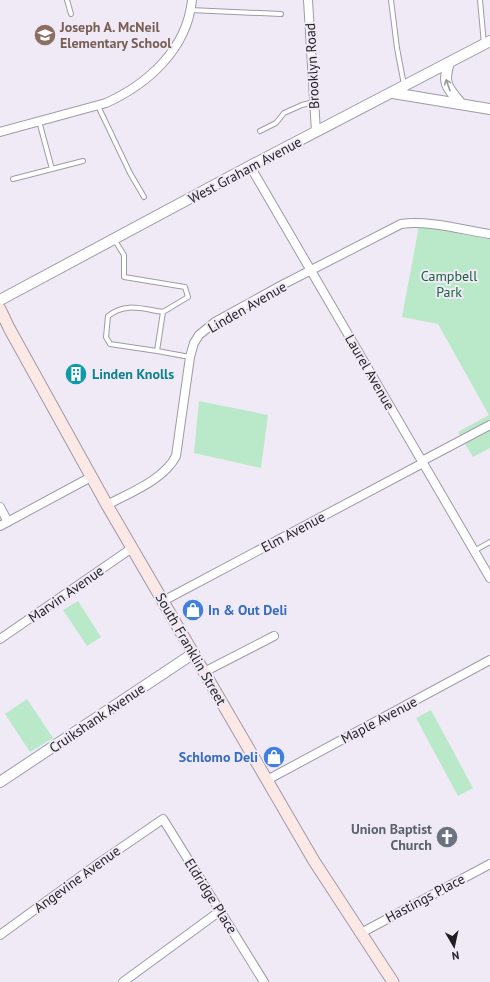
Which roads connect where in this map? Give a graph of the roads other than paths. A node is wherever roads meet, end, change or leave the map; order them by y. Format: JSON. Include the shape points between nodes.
{"nodes":[{"id":1,"x":67,"y":0,"type":"edge"},
{"id":2,"x":192,"y":0,"type":"edge"},
{"id":3,"x":308,"y":0,"type":"edge"},
{"id":4,"x":391,"y":0,"type":"edge"},
{"id":5,"x":480,"y":0,"type":"edge"},
{"id":6,"x":190,"y":10,"type":"junction"},
{"id":7,"x":71,"y":14,"type":"dead end"},
{"id":8,"x":281,"y":14,"type":"dead end"},
{"id":9,"x":487,"y":43,"type":"edge"},
{"id":10,"x":449,"y":63,"type":"junction"},
{"id":11,"x":405,"y":86,"type":"junction"},
{"id":12,"x":393,"y":92,"type":"junction"},
{"id":13,"x":314,"y":102,"type":"junction"},
{"id":14,"x":462,"y":104,"type":"junction"},
{"id":15,"x":98,"y":105,"type":"junction"},
{"id":16,"x":490,"y":109,"type":"edge"},
{"id":17,"x":39,"y":121,"type":"junction"},
{"id":18,"x":260,"y":131,"type":"dead end"},
{"id":19,"x":0,"y":132,"type":"edge"},
{"id":20,"x":316,"y":132,"type":"junction"},
{"id":21,"x":84,"y":161,"type":"dead end"},
{"id":22,"x":250,"y":166,"type":"junction"},
{"id":23,"x":52,"y":169,"type":"junction"},
{"id":24,"x":13,"y":179,"type":"dead end"},
{"id":25,"x":144,"y":197,"type":"dead end"},
{"id":26,"x":490,"y":234,"type":"edge"},
{"id":27,"x":114,"y":239,"type":"junction"},
{"id":28,"x":311,"y":271,"type":"junction"},
{"id":29,"x":0,"y":300,"type":"edge"},
{"id":30,"x":0,"y":309,"type":"edge"},
{"id":31,"x":163,"y":312,"type":"junction"},
{"id":32,"x":157,"y":351,"type":"junction"},
{"id":33,"x":190,"y":357,"type":"junction"},
{"id":34,"x":490,"y":425,"type":"edge"},
{"id":35,"x":422,"y":462,"type":"junction"},
{"id":36,"x":91,"y":477,"type":"junction"},
{"id":37,"x":107,"y":505,"type":"junction"},
{"id":38,"x":0,"y":507,"type":"edge"},
{"id":39,"x":8,"y":522,"type":"junction"},
{"id":40,"x":0,"y":526,"type":"edge"},
{"id":41,"x":490,"y":542,"type":"edge"},
{"id":42,"x":132,"y":548,"type":"junction"},
{"id":43,"x":474,"y":551,"type":"junction"},
{"id":44,"x":490,"y":578,"type":"edge"},
{"id":45,"x":163,"y":601,"type":"junction"},
{"id":46,"x":274,"y":636,"type":"dead end"},
{"id":47,"x":0,"y":639,"type":"edge"},
{"id":48,"x":194,"y":654,"type":"junction"},
{"id":49,"x":490,"y":660,"type":"edge"},
{"id":50,"x":204,"y":672,"type":"junction"},
{"id":51,"x":267,"y":780,"type":"junction"},
{"id":52,"x":0,"y":782,"type":"edge"},
{"id":53,"x":155,"y":824,"type":"joint"},
{"id":54,"x":490,"y":864,"type":"edge"},
{"id":55,"x":220,"y":911,"type":"junction"},
{"id":56,"x":361,"y":933,"type":"junction"},
{"id":57,"x":0,"y":935,"type":"edge"},
{"id":58,"x":123,"y":982,"type":"edge"},
{"id":59,"x":264,"y":982,"type":"edge"},
{"id":60,"x":393,"y":982,"type":"edge"}],
"edges":[{"from":1,"to":7,"type":"lane"},
{"from":2,"to":6,"type":"street"},
{"from":3,"to":13,"type":"street","name":"Brooklyn Road"},
{"from":4,"to":11,"type":"lane"},
{"from":5,"to":9,"type":"lane"},
{"from":6,"to":8,"type":"lane"},
{"from":6,"to":15,"type":"street","via":[[181,36],[161,66],[137,87]]},
{"from":9,"to":10,"type":"street","name":"West Graham Avenue"},
{"from":10,"to":11,"type":"street","name":"West Graham Avenue"},
{"from":14,"to":10,"type":"street","one_way":true,"via":[[450,90],[447,82]]},
{"from":11,"to":12,"type":"street","name":"West Graham Avenue"},
{"from":12,"to":14,"type":"street"},
{"from":12,"to":20,"type":"street","name":"West Graham Avenue"},
{"from":13,"to":18,"type":"lane","via":[[284,113],[276,123]]},
{"from":13,"to":20,"type":"street","name":"Brooklyn Road"},
{"from":14,"to":16,"type":"street"},
{"from":15,"to":17,"type":"street"},
{"from":15,"to":25,"type":"lane"},
{"from":17,"to":19,"type":"street"},
{"from":17,"to":23,"type":"lane"},
{"from":20,"to":22,"type":"street","name":"West Graham Avenue"},
{"from":21,"to":23,"type":"lane"},
{"from":22,"to":27,"type":"street","name":"West Graham Avenue"},
{"from":22,"to":28,"type":"street","name":"Laurel Avenue"},
{"from":23,"to":24,"type":"lane"},
{"from":26,"to":28,"type":"street","name":"Linden Avenue","via":[[411,223],[401,224]]},
{"from":27,"to":29,"type":"street","name":"West Graham Avenue"},
{"from":27,"to":31,"type":"lane","via":[[124,255],[124,277],[185,287],[188,297]]},
{"from":28,"to":33,"type":"street","name":"Linden Avenue","via":[[215,322],[199,335]]},
{"from":28,"to":35,"type":"street","name":"Laurel Avenue"},
{"from":30,"to":36,"type":"main road","name":"South Franklin Street","via":[[8,328]]},
{"from":31,"to":32,"type":"lane"},
{"from":31,"to":32,"type":"lane","via":[[127,306],[108,316],[106,336],[110,344]]},
{"from":32,"to":33,"type":"lane"},
{"from":33,"to":37,"type":"street","name":"Linden Avenue","via":[[174,462],[153,480]]},
{"from":34,"to":35,"type":"street","name":"Elm Avenue"},
{"from":35,"to":43,"type":"street","name":"Laurel Avenue"},
{"from":35,"to":45,"type":"street","name":"Elm Avenue"},
{"from":36,"to":37,"type":"main road","name":"South Franklin Street"},
{"from":36,"to":39,"type":"street"},
{"from":37,"to":42,"type":"main road","name":"South Franklin Street"},
{"from":38,"to":39,"type":"street"},
{"from":39,"to":40,"type":"street"},
{"from":41,"to":43,"type":"lane"},
{"from":42,"to":45,"type":"main road","name":"South Franklin Street"},
{"from":42,"to":47,"type":"street","name":"Marvin Avenue"},
{"from":43,"to":44,"type":"street","name":"Laurel Avenue"},
{"from":45,"to":48,"type":"main road","name":"South Franklin Street"},
{"from":46,"to":50,"type":"street"},
{"from":48,"to":50,"type":"main road","name":"South Franklin Street"},
{"from":48,"to":52,"type":"street","name":"Cruikshank Avenue"},
{"from":49,"to":51,"type":"street","name":"Maple Avenue"},
{"from":50,"to":51,"type":"main road","name":"South Franklin Street"},
{"from":51,"to":56,"type":"main road","name":"South Franklin Street","via":[[314,861]]},
{"from":53,"to":55,"type":"street","name":"Eldridge Place","via":[[163,819]]},
{"from":53,"to":57,"type":"street","name":"Angevine Avenue"},
{"from":54,"to":56,"type":"street","name":"Hastings Place"},
{"from":55,"to":58,"type":"street"},
{"from":55,"to":59,"type":"street","name":"Eldridge Place"},
{"from":56,"to":60,"type":"main road","name":"South Franklin Street"}]}
